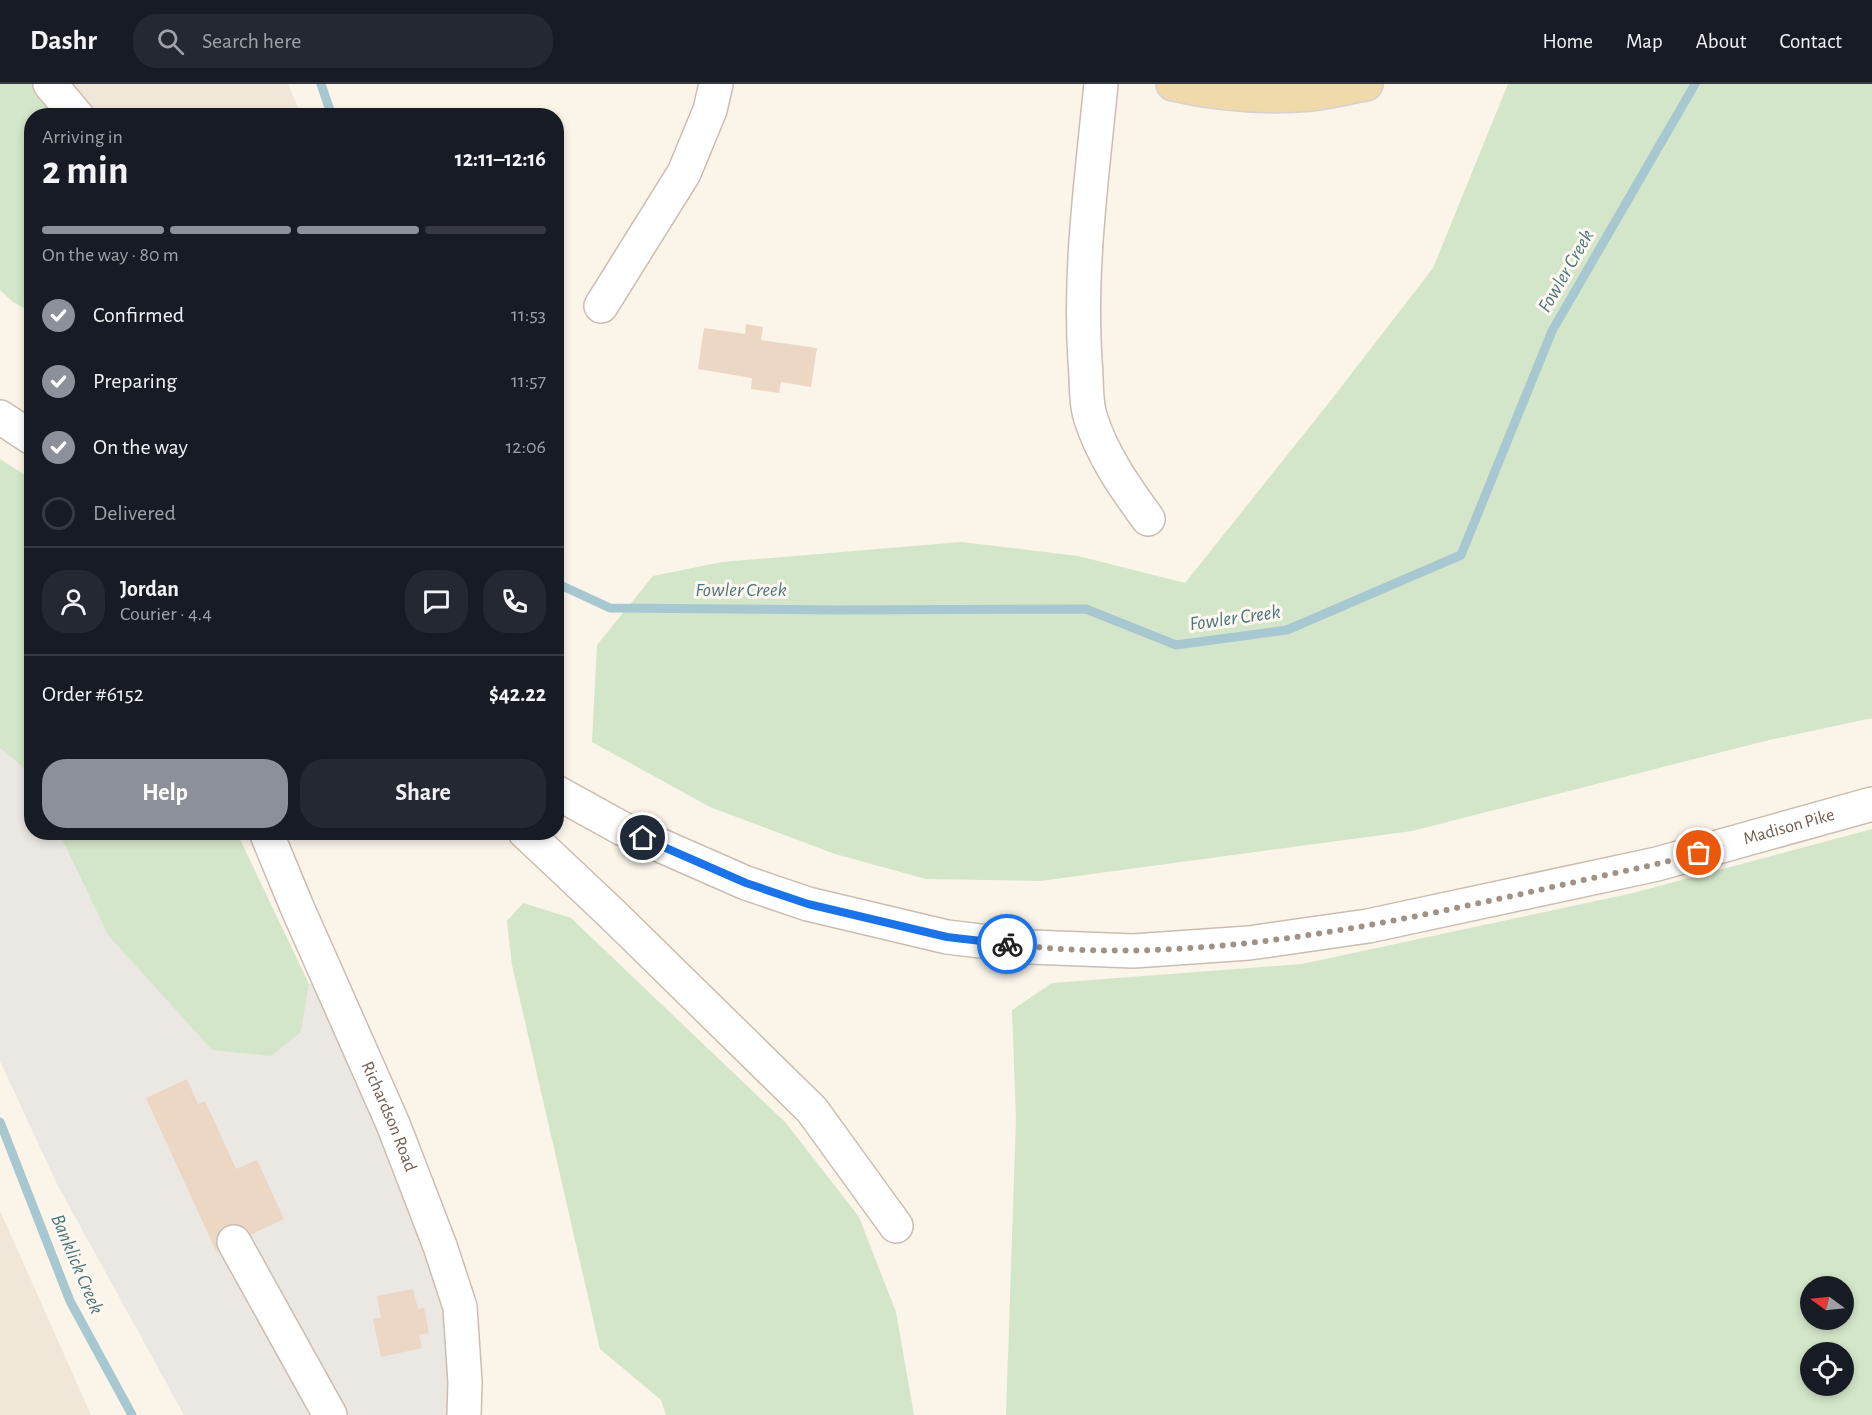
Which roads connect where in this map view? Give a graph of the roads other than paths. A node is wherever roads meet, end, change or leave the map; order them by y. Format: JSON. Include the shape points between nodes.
{"nodes":[{"id":1,"x":50,"y":84,"type":"edge"},
{"id":2,"x":716,"y":84,"type":"edge"},
{"id":3,"x":1101,"y":84,"type":"edge"},
{"id":4,"x":1173,"y":84,"type":"edge"},
{"id":5,"x":1366,"y":84,"type":"edge"},
{"id":6,"x":70,"y":108,"type":"edge"},
{"id":7,"x":601,"y":306,"type":"dead end"},
{"id":8,"x":0,"y":417,"type":"edge"},
{"id":9,"x":24,"y":433,"type":"edge"},
{"id":10,"x":1148,"y":519,"type":"dead end"},
{"id":11,"x":564,"y":796,"type":"edge"},
{"id":12,"x":1872,"y":804,"type":"edge"},
{"id":13,"x":269,"y":840,"type":"edge"},
{"id":14,"x":534,"y":840,"type":"edge"},
{"id":15,"x":896,"y":1226,"type":"dead end"},
{"id":16,"x":234,"y":1242,"type":"dead end"},
{"id":17,"x":330,"y":1415,"type":"edge"},
{"id":18,"x":464,"y":1415,"type":"edge"}],
"edges":[{"from":1,"to":6,"type":"street"},
{"from":2,"to":7,"type":"street","via":[[710,110],[684,173]]},
{"from":3,"to":10,"type":"street","via":[[1084,262],[1089,413],[1106,455]]},
{"from":4,"to":5,"type":"main road","via":[[1256,95],[1311,94]]},
{"from":8,"to":9,"type":"street"},
{"from":11,"to":12,"type":"street","name":"Madison Pike","via":[[622,829],[746,883],[808,904],[947,937],[1031,947],[1133,951],[1249,944],[1368,926],[1657,864]]},
{"from":13,"to":18,"type":"street","name":"Richardson Road","via":[[393,1124],[440,1246],[460,1307]]},
{"from":14,"to":15,"type":"street","via":[[812,1110]]},
{"from":16,"to":17,"type":"street"}]}
